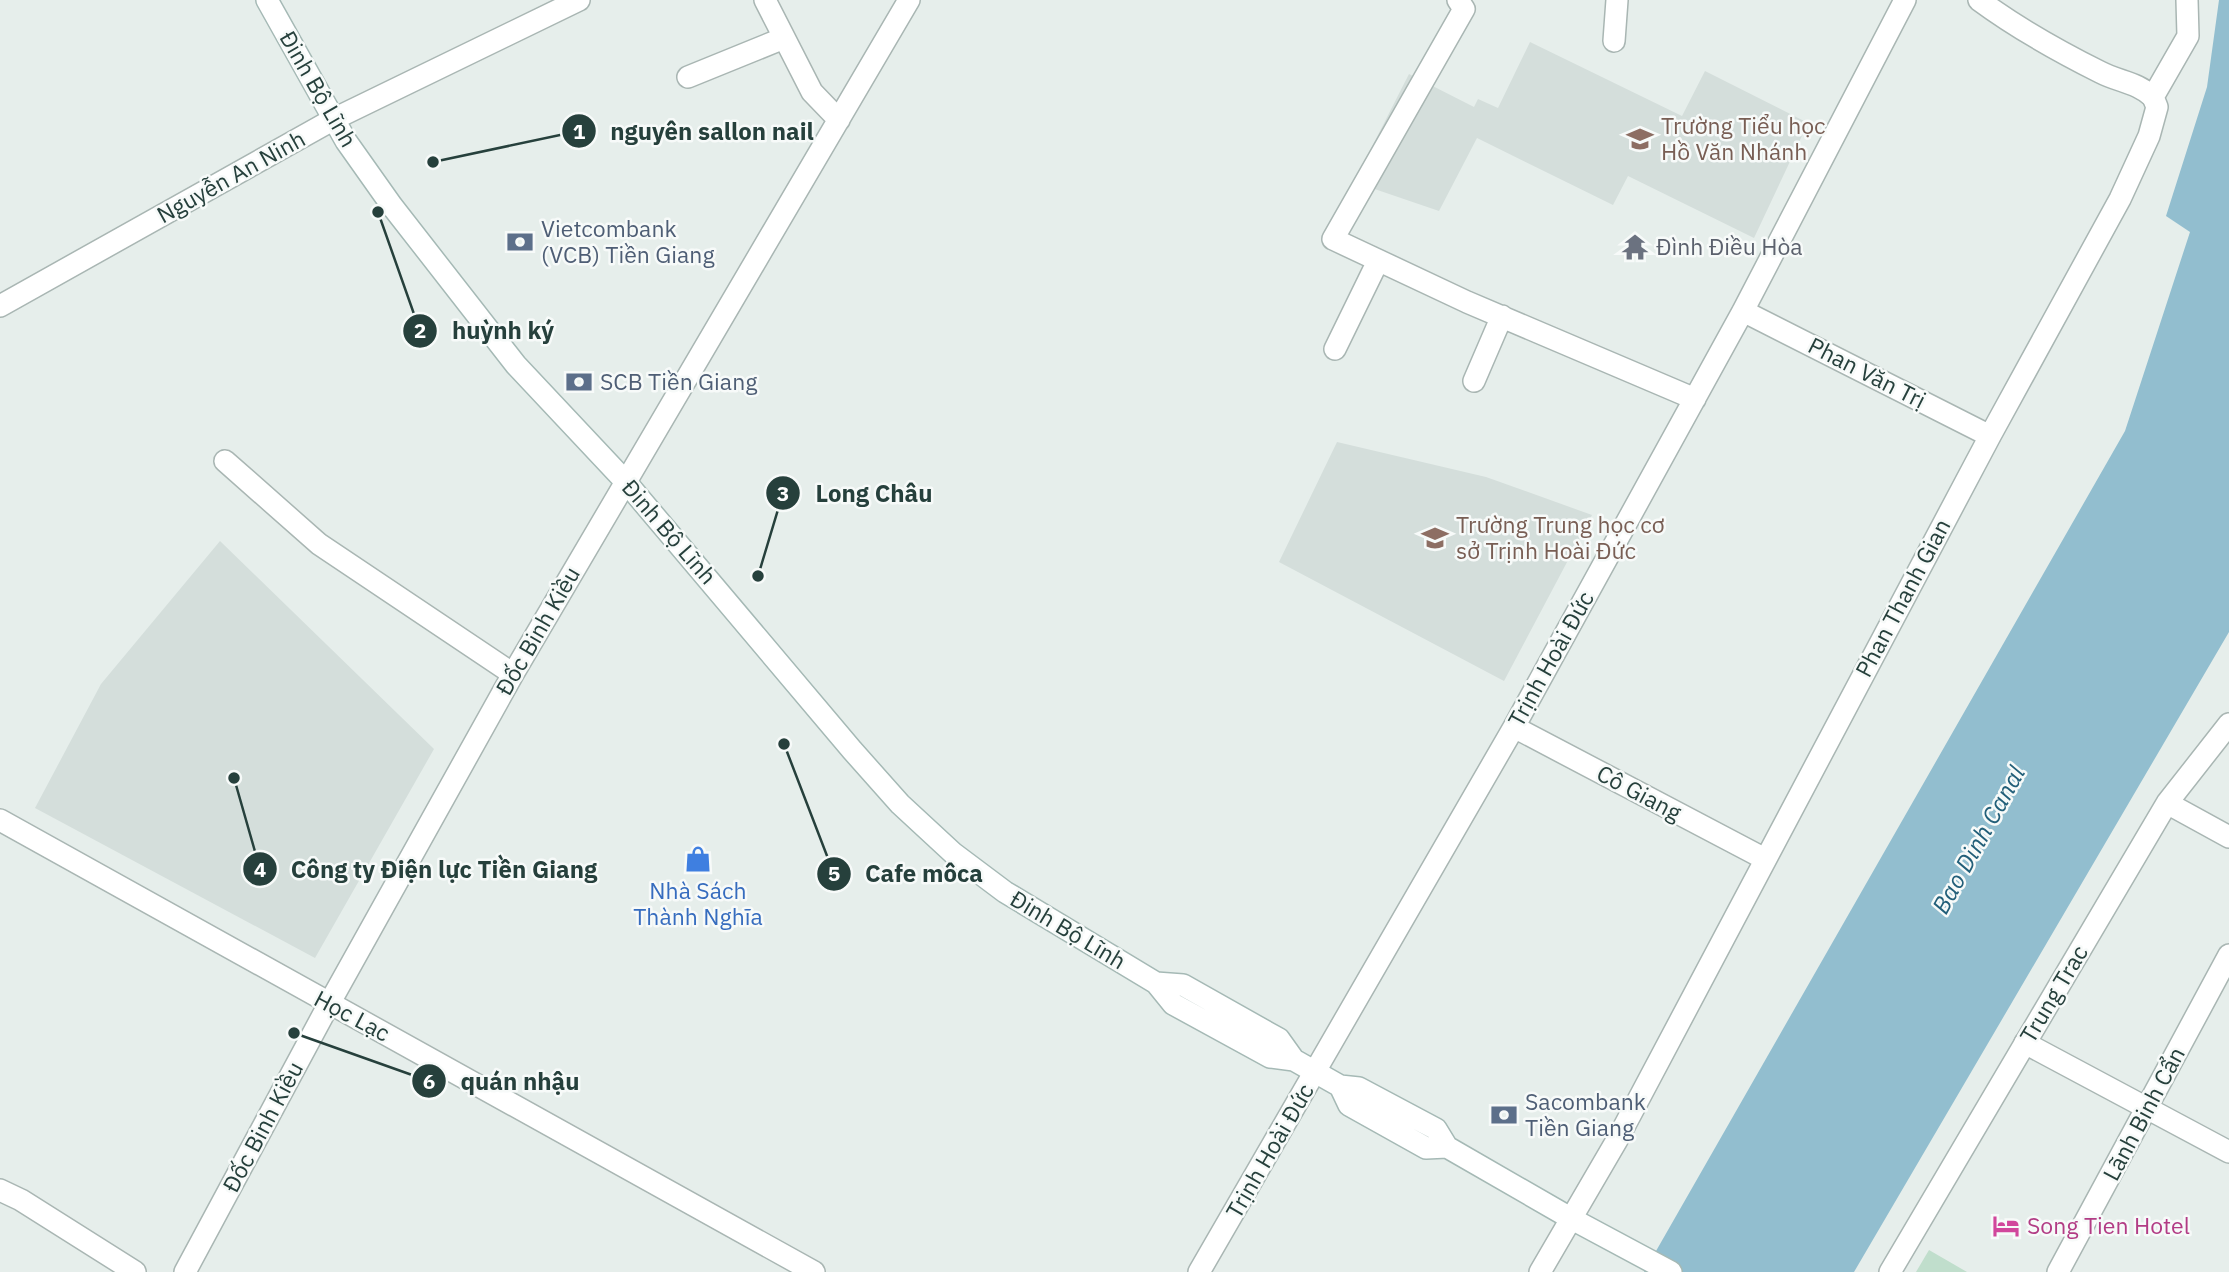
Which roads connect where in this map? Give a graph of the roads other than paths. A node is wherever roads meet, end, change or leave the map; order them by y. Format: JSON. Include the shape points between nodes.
{"nodes":[{"id":1,"x":267,"y":0,"type":"edge"},
{"id":2,"x":579,"y":0,"type":"edge"},
{"id":3,"x":765,"y":0,"type":"edge"},
{"id":4,"x":909,"y":0,"type":"edge"},
{"id":5,"x":1458,"y":0,"type":"edge"},
{"id":6,"x":1617,"y":0,"type":"edge"},
{"id":7,"x":1905,"y":0,"type":"edge"},
{"id":8,"x":1979,"y":0,"type":"edge"},
{"id":9,"x":2186,"y":0,"type":"edge"},
{"id":10,"x":784,"y":38,"type":"junction"},
{"id":11,"x":1614,"y":41,"type":"dead end"},
{"id":12,"x":688,"y":77,"type":"dead end"},
{"id":13,"x":2153,"y":97,"type":"junction"},
{"id":14,"x":334,"y":119,"type":"junction"},
{"id":15,"x":839,"y":120,"type":"junction"},
{"id":16,"x":1378,"y":261,"type":"junction"},
{"id":17,"x":0,"y":306,"type":"edge"},
{"id":18,"x":1743,"y":311,"type":"junction"},
{"id":19,"x":1502,"y":316,"type":"junction"},
{"id":20,"x":1335,"y":349,"type":"dead end"},
{"id":21,"x":1474,"y":381,"type":"dead end"},
{"id":22,"x":1695,"y":399,"type":"junction"},
{"id":23,"x":1990,"y":436,"type":"junction"},
{"id":24,"x":225,"y":461,"type":"dead end"},
{"id":25,"x":625,"y":481,"type":"junction"},
{"id":26,"x":513,"y":674,"type":"junction"},
{"id":27,"x":2229,"y":724,"type":"edge"},
{"id":28,"x":1514,"y":727,"type":"junction"},
{"id":29,"x":2167,"y":803,"type":"junction"},
{"id":30,"x":0,"y":821,"type":"edge"},
{"id":31,"x":2229,"y":837,"type":"edge"},
{"id":32,"x":1765,"y":859,"type":"junction"},
{"id":33,"x":2229,"y":955,"type":"edge"},
{"id":34,"x":329,"y":1004,"type":"junction"},
{"id":35,"x":2025,"y":1043,"type":"junction"},
{"id":36,"x":1316,"y":1072,"type":"junction"},
{"id":37,"x":2147,"y":1108,"type":"junction"},
{"id":38,"x":2229,"y":1152,"type":"edge"},
{"id":39,"x":0,"y":1190,"type":"edge"},
{"id":40,"x":1572,"y":1219,"type":"junction"},
{"id":41,"x":135,"y":1272,"type":"edge"},
{"id":42,"x":185,"y":1272,"type":"edge"},
{"id":43,"x":814,"y":1272,"type":"edge"},
{"id":44,"x":1199,"y":1272,"type":"edge"},
{"id":45,"x":1540,"y":1272,"type":"edge"},
{"id":46,"x":1671,"y":1272,"type":"edge"},
{"id":47,"x":1890,"y":1272,"type":"edge"},
{"id":48,"x":2059,"y":1272,"type":"edge"}],
"edges":[{"from":1,"to":14,"type":"street","name":"Đinh Bộ Lĩnh"},
{"from":2,"to":14,"type":"street","name":"Nguyễn An Ninh"},
{"from":3,"to":10,"type":"street"},
{"from":4,"to":15,"type":"street","name":"Đốc Binh Kiều"},
{"from":5,"to":16,"type":"street","via":[[1464,9],[1333,239]]},
{"from":6,"to":11,"type":"street"},
{"from":7,"to":18,"type":"street","name":"Trịnh Hoài Đức"},
{"from":8,"to":13,"type":"street","via":[[2070,57],[2112,79],[2142,87]]},
{"from":9,"to":13,"type":"street","via":[[2188,36]]},
{"from":10,"to":12,"type":"street"},
{"from":10,"to":15,"type":"street","via":[[812,92]]},
{"from":13,"to":23,"type":"street","name":"Phan Thanh Gian","via":[[2157,107],[2149,136],[2120,199]]},
{"from":14,"to":17,"type":"street","name":"Nguyễn An Ninh"},
{"from":14,"to":25,"type":"street","name":"Đinh Bộ Lĩnh","via":[[392,206],[516,365]]},
{"from":15,"to":25,"type":"street","name":"Đốc Binh Kiều"},
{"from":16,"to":19,"type":"street"},
{"from":16,"to":20,"type":"street"},
{"from":18,"to":22,"type":"street","name":"Trịnh Hoài Đức"},
{"from":18,"to":23,"type":"street","name":"Phan Văn Trị"},
{"from":19,"to":21,"type":"street"},
{"from":19,"to":22,"type":"street"},
{"from":22,"to":28,"type":"street","name":"Trịnh Hoài Đức"},
{"from":23,"to":32,"type":"street","name":"Phan Thanh Gian"},
{"from":24,"to":26,"type":"street","via":[[319,544]]},
{"from":25,"to":26,"type":"street","name":"Đốc Binh Kiều"},
{"from":25,"to":36,"type":"street","name":"Đinh Bộ Lĩnh","via":[[852,750],[900,804],[953,853],[1004,892],[1156,983],[1183,985],[1279,1039],[1294,1060]]},
{"from":26,"to":34,"type":"street","name":"Đốc Binh Kiều"},
{"from":27,"to":29,"type":"street","name":"Trung Trac"},
{"from":28,"to":32,"type":"street","name":"Cô Giang"},
{"from":28,"to":36,"type":"street","name":"Trịnh Hoài Đức"},
{"from":29,"to":31,"type":"street"},
{"from":29,"to":35,"type":"street","name":"Trung Trac"},
{"from":30,"to":34,"type":"street","name":"Học Lạc"},
{"from":32,"to":40,"type":"street","name":"Phan Thanh Gian"},
{"from":33,"to":37,"type":"street","name":"Lãnh Binh Cẩn"},
{"from":34,"to":42,"type":"street","name":"Đốc Binh Kiều"},
{"from":34,"to":43,"type":"street","name":"Học Lạc"},
{"from":35,"to":37,"type":"street"},
{"from":35,"to":47,"type":"street","name":"Trung Trac"},
{"from":36,"to":40,"type":"street","name":"Đinh Bộ Lĩnh","via":[[1340,1086],[1359,1088],[1436,1129],[1447,1147]]},
{"from":36,"to":44,"type":"street","name":"Trịnh Hoài Đức"},
{"from":37,"to":38,"type":"street"},
{"from":37,"to":48,"type":"street","name":"Lãnh Binh Cẩn"},
{"from":39,"to":41,"type":"street"},
{"from":40,"to":45,"type":"street","name":"Phan Thanh Gian"},
{"from":40,"to":46,"type":"street","name":"Đinh Bộ Lĩnh"}]}
